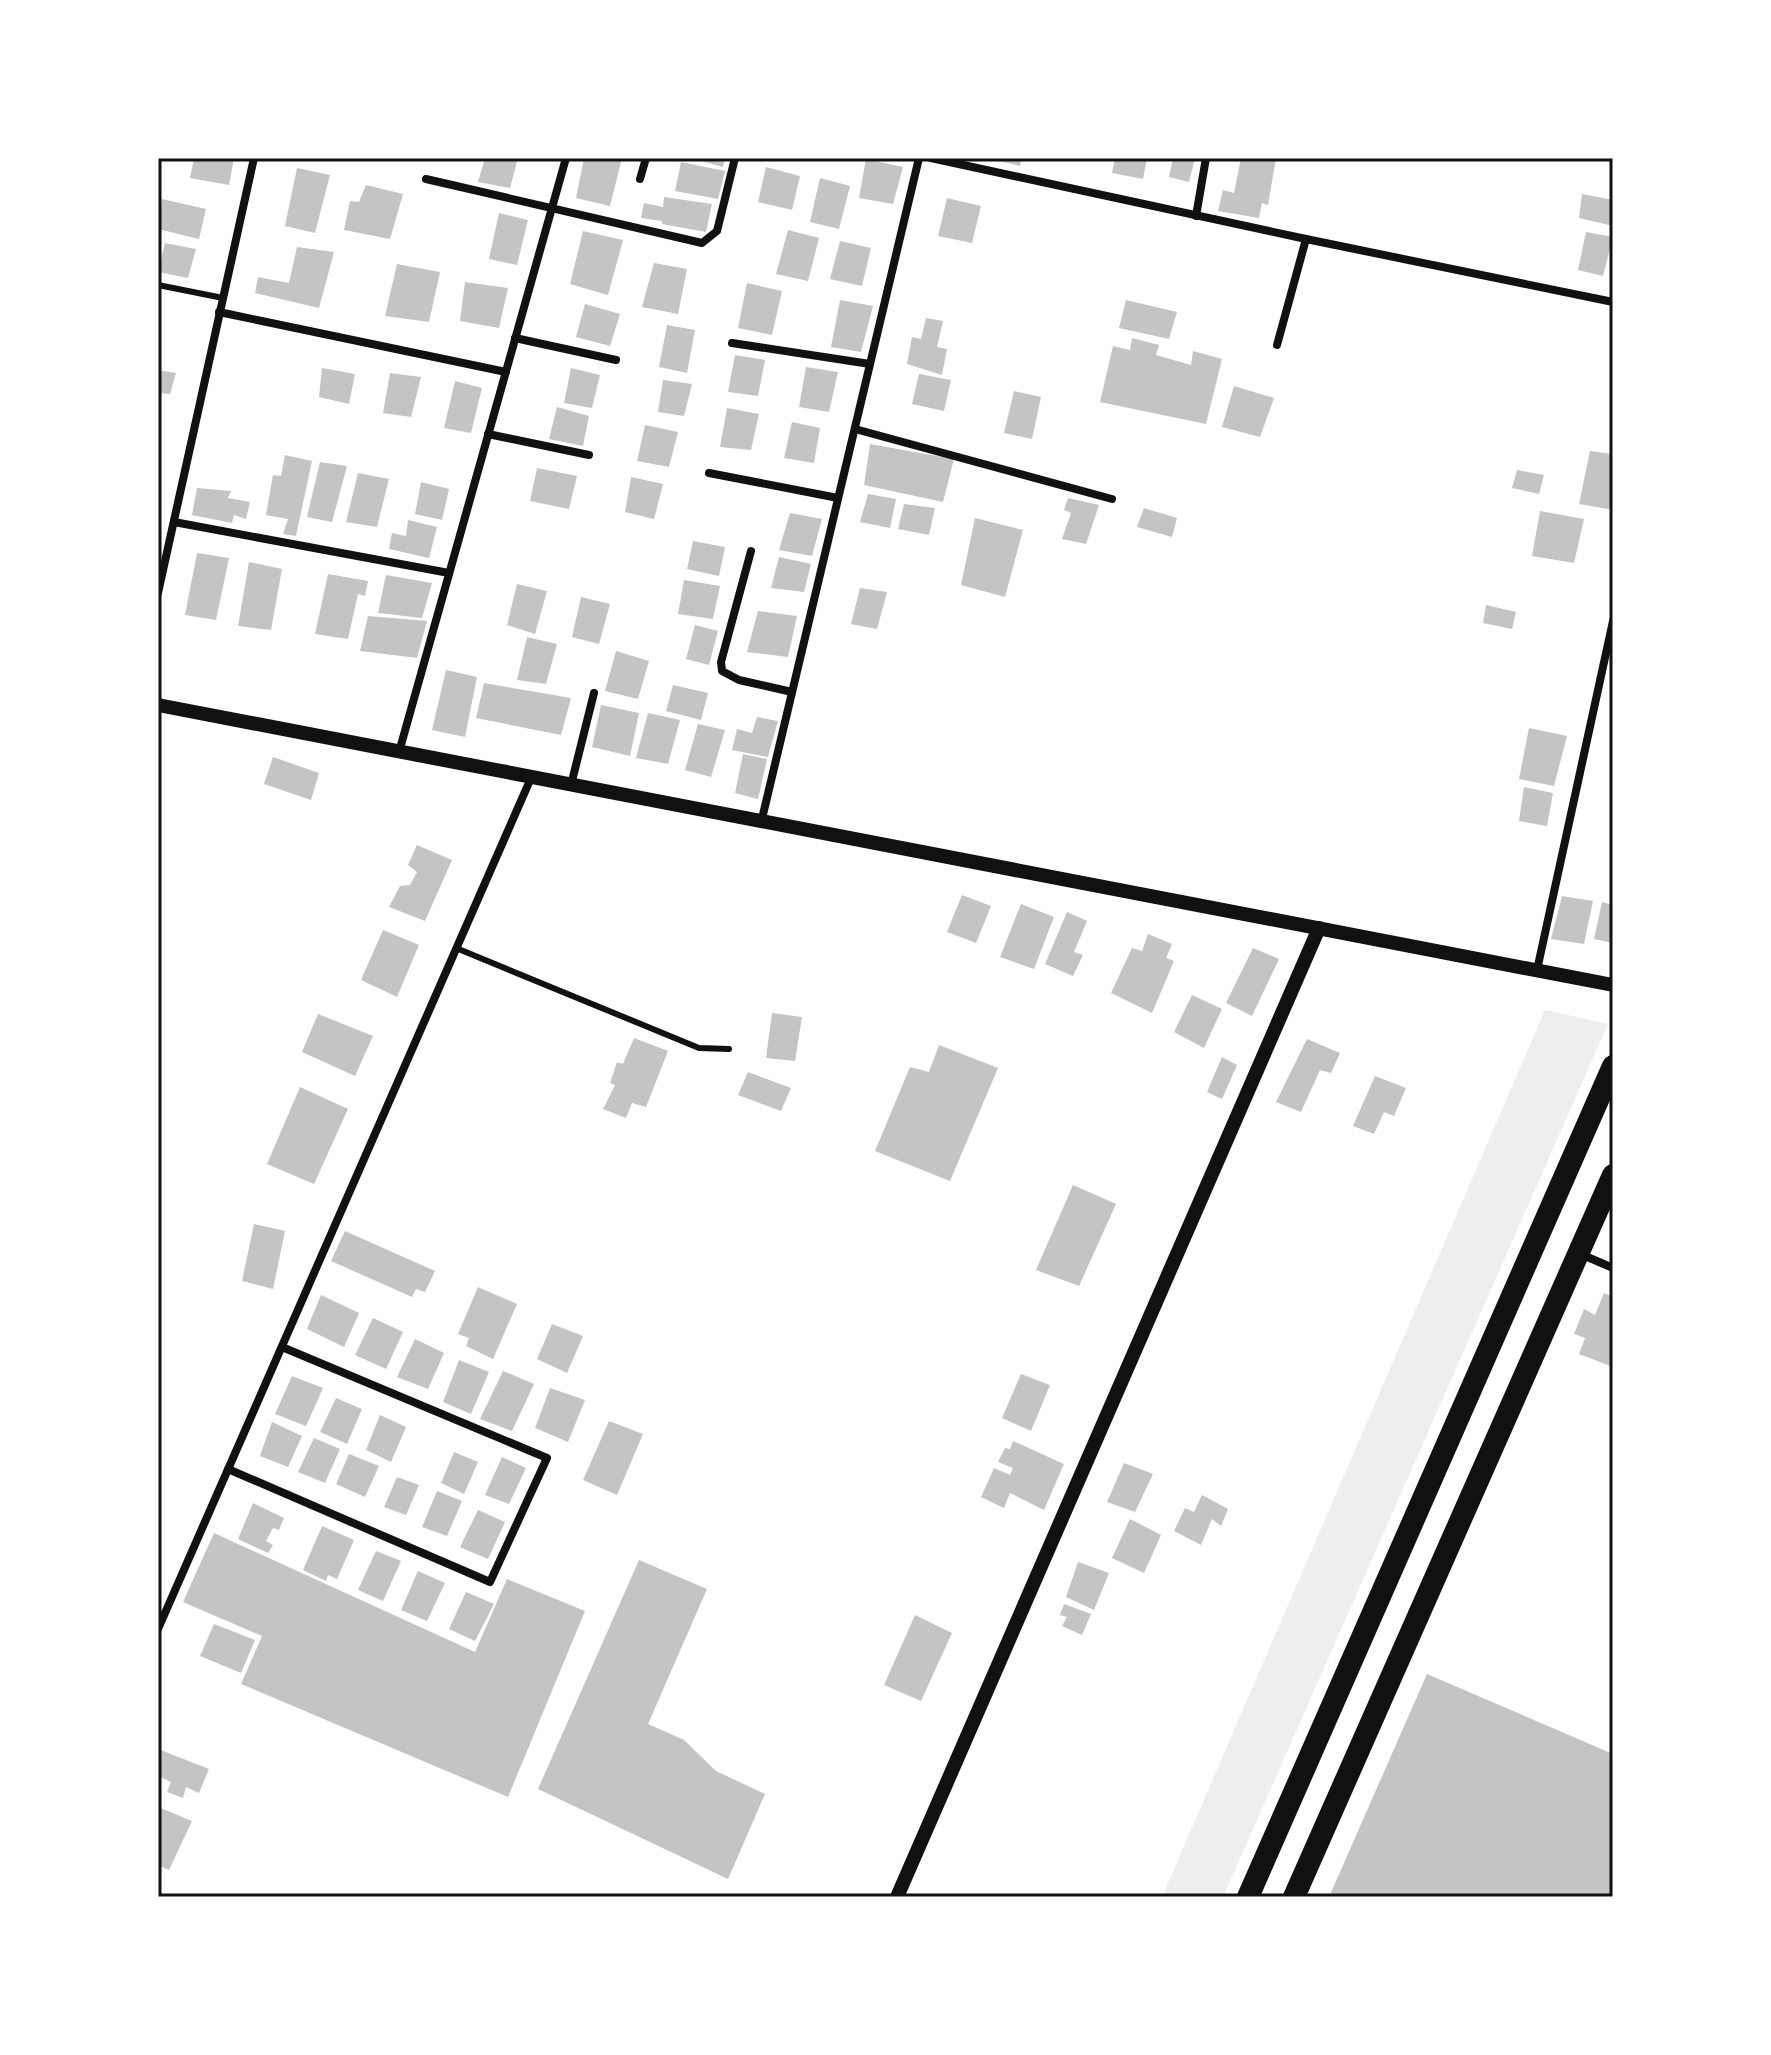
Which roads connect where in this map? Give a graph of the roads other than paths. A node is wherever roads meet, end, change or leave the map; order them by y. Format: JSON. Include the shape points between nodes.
{"nodes":[{"id":1,"x":254,"y":158,"type":"edge"},
{"id":2,"x":566,"y":158,"type":"edge"},
{"id":3,"x":646,"y":158,"type":"edge"},
{"id":4,"x":735,"y":158,"type":"edge"},
{"id":5,"x":919,"y":158,"type":"edge"},
{"id":6,"x":931,"y":158,"type":"edge"},
{"id":7,"x":1206,"y":158,"type":"edge"},
{"id":8,"x":426,"y":179,"type":"dead end"},
{"id":9,"x":640,"y":179,"type":"dead end"},
{"id":10,"x":552,"y":208,"type":"junction"},
{"id":11,"x":1196,"y":216,"type":"junction"},
{"id":12,"x":1306,"y":239,"type":"junction"},
{"id":13,"x":158,"y":285,"type":"edge"},
{"id":14,"x":223,"y":298,"type":"junction"},
{"id":15,"x":1613,"y":302,"type":"edge"},
{"id":16,"x":219,"y":312,"type":"junction"},
{"id":17,"x":515,"y":338,"type":"junction"},
{"id":18,"x":732,"y":343,"type":"dead end"},
{"id":19,"x":1277,"y":345,"type":"dead end"},
{"id":20,"x":616,"y":360,"type":"dead end"},
{"id":21,"x":870,"y":364,"type":"junction"},
{"id":22,"x":506,"y":372,"type":"junction"},
{"id":23,"x":855,"y":429,"type":"junction"},
{"id":24,"x":488,"y":434,"type":"junction"},
{"id":25,"x":589,"y":455,"type":"dead end"},
{"id":26,"x":709,"y":473,"type":"dead end"},
{"id":27,"x":838,"y":498,"type":"junction"},
{"id":28,"x":1112,"y":499,"type":"dead end"},
{"id":29,"x":174,"y":522,"type":"junction"},
{"id":30,"x":751,"y":551,"type":"dead end"},
{"id":31,"x":449,"y":573,"type":"junction"},
{"id":32,"x":158,"y":593,"type":"edge"},
{"id":33,"x":1613,"y":621,"type":"edge"},
{"id":34,"x":792,"y":692,"type":"junction"},
{"id":35,"x":594,"y":693,"type":"dead end"},
{"id":36,"x":158,"y":705,"type":"edge"},
{"id":37,"x":398,"y":752,"type":"junction"},
{"id":38,"x":531,"y":778,"type":"junction"},
{"id":39,"x":571,"y":786,"type":"junction"},
{"id":40,"x":761,"y":823,"type":"junction"},
{"id":41,"x":1319,"y":928,"type":"junction"},
{"id":42,"x":456,"y":948,"type":"junction"},
{"id":43,"x":1537,"y":970,"type":"junction"},
{"id":44,"x":1613,"y":985,"type":"edge"},
{"id":45,"x":729,"y":1049,"type":"dead end"},
{"id":46,"x":1613,"y":1066,"type":"edge"},
{"id":47,"x":1613,"y":1175,"type":"edge"},
{"id":48,"x":1578,"y":1253,"type":"junction"},
{"id":49,"x":1613,"y":1268,"type":"edge"},
{"id":50,"x":282,"y":1347,"type":"junction"},
{"id":51,"x":228,"y":1469,"type":"junction"},
{"id":52,"x":158,"y":1629,"type":"edge"},
{"id":53,"x":897,"y":1897,"type":"edge"},
{"id":54,"x":1248,"y":1897,"type":"edge"},
{"id":55,"x":1294,"y":1897,"type":"edge"}],
"edges":[{"from":1,"to":14,"type":"street"},
{"from":2,"to":10,"type":"street"},
{"from":3,"to":9,"type":"street"},
{"from":4,"to":10,"type":"street","via":[[717,231],[702,243]]},
{"from":5,"to":21,"type":"street"},
{"from":6,"to":11,"type":"street"},
{"from":7,"to":11,"type":"street"},
{"from":8,"to":10,"type":"street"},
{"from":10,"to":17,"type":"street"},
{"from":11,"to":12,"type":"street"},
{"from":12,"to":15,"type":"street"},
{"from":12,"to":19,"type":"street"},
{"from":13,"to":14,"type":"lane"},
{"from":14,"to":16,"type":"street"},
{"from":16,"to":22,"type":"street"},
{"from":16,"to":29,"type":"street"},
{"from":17,"to":20,"type":"street"},
{"from":17,"to":22,"type":"street"},
{"from":18,"to":21,"type":"street"},
{"from":21,"to":23,"type":"street"},
{"from":22,"to":24,"type":"street"},
{"from":23,"to":27,"type":"street"},
{"from":23,"to":28,"type":"street"},
{"from":24,"to":25,"type":"street"},
{"from":24,"to":31,"type":"street"},
{"from":26,"to":27,"type":"street"},
{"from":27,"to":34,"type":"street"},
{"from":29,"to":31,"type":"street"},
{"from":29,"to":32,"type":"street"},
{"from":30,"to":34,"type":"street","via":[[722,671]]},
{"from":31,"to":37,"type":"street"},
{"from":33,"to":43,"type":"street"},
{"from":34,"to":40,"type":"street"},
{"from":35,"to":39,"type":"street"},
{"from":36,"to":37,"type":"street"},
{"from":37,"to":38,"type":"street"},
{"from":38,"to":39,"type":"street"},
{"from":38,"to":42,"type":"street"},
{"from":39,"to":40,"type":"street"},
{"from":40,"to":41,"type":"street"},
{"from":41,"to":43,"type":"street"},
{"from":41,"to":53,"type":"street"},
{"from":42,"to":45,"type":"lane","via":[[699,1048]]},
{"from":42,"to":50,"type":"street"},
{"from":43,"to":44,"type":"street"},
{"from":46,"to":54,"type":"highway"},
{"from":47,"to":48,"type":"highway"},
{"from":48,"to":49,"type":"street"},
{"from":48,"to":55,"type":"highway"},
{"from":50,"to":51,"type":"street"},
{"from":50,"to":51,"type":"street","via":[[547,1458],[490,1582]]},
{"from":51,"to":52,"type":"street"}]}
